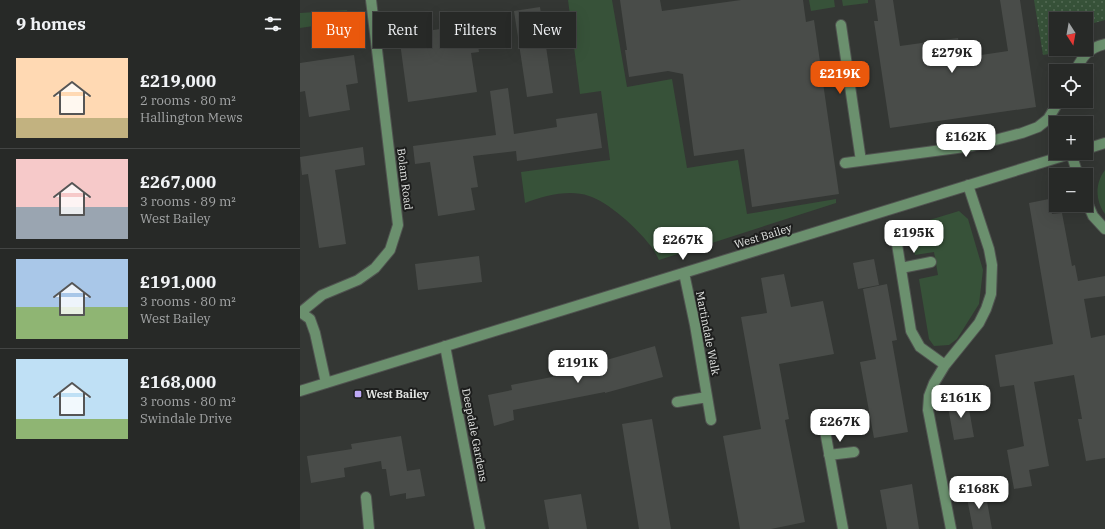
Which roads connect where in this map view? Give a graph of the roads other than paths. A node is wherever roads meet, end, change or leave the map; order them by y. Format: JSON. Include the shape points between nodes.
{"nodes":[{"id":1,"x":371,"y":0,"type":"edge"},
{"id":2,"x":841,"y":25,"type":"dead end"},
{"id":3,"x":1105,"y":44,"type":"edge"},
{"id":4,"x":1078,"y":64,"type":"edge"},
{"id":5,"x":1055,"y":108,"type":"edge"},
{"id":6,"x":1105,"y":143,"type":"edge"},
{"id":7,"x":1093,"y":147,"type":"edge"},
{"id":8,"x":1049,"y":160,"type":"edge"},
{"id":9,"x":861,"y":161,"type":"junction"},
{"id":10,"x":845,"y":163,"type":"dead end"},
{"id":11,"x":968,"y":185,"type":"junction"},
{"id":12,"x":1091,"y":212,"type":"edge"},
{"id":13,"x":1105,"y":229,"type":"edge"},
{"id":14,"x":896,"y":238,"type":"dead end"},
{"id":15,"x":931,"y":262,"type":"dead end"},
{"id":16,"x":901,"y":268,"type":"junction"},
{"id":17,"x":684,"y":273,"type":"junction"},
{"id":18,"x":301,"y":312,"type":"edge"},
{"id":19,"x":446,"y":346,"type":"junction"},
{"id":20,"x":945,"y":364,"type":"junction"},
{"id":21,"x":326,"y":383,"type":"junction"},
{"id":22,"x":300,"y":390,"type":"edge"},
{"id":23,"x":707,"y":397,"type":"junction"},
{"id":24,"x":677,"y":402,"type":"dead end"},
{"id":25,"x":711,"y":420,"type":"dead end"},
{"id":26,"x":823,"y":420,"type":"dead end"},
{"id":27,"x":854,"y":452,"type":"dead end"},
{"id":28,"x":830,"y":455,"type":"junction"},
{"id":29,"x":366,"y":497,"type":"dead end"},
{"id":30,"x":369,"y":529,"type":"edge"},
{"id":31,"x":480,"y":529,"type":"edge"},
{"id":32,"x":843,"y":529,"type":"edge"},
{"id":33,"x":951,"y":529,"type":"edge"}],
"edges":[{"from":1,"to":18,"type":"street","name":"Bolam Road","via":[[398,225],[390,250],[375,268],[358,280],[322,295]]},
{"from":2,"to":9,"type":"street"},
{"from":3,"to":4,"type":"street","via":[[1090,49]]},
{"from":5,"to":9,"type":"street","via":[[1048,119],[1038,127],[1022,133],[972,146]]},
{"from":6,"to":7,"type":"street"},
{"from":8,"to":11,"type":"street","name":"West Bailey"},
{"from":9,"to":10,"type":"street"},
{"from":11,"to":17,"type":"street","name":"West Bailey"},
{"from":11,"to":20,"type":"street","via":[[989,249],[992,265],[991,294],[980,323]]},
{"from":12,"to":13,"type":"street"},
{"from":14,"to":16,"type":"street"},
{"from":15,"to":16,"type":"street"},
{"from":16,"to":20,"type":"street","via":[[911,331],[920,347]]},
{"from":17,"to":19,"type":"street","name":"West Bailey"},
{"from":17,"to":23,"type":"street","name":"Martindale Walk"},
{"from":18,"to":21,"type":"street","via":[[310,319],[315,333]]},
{"from":19,"to":21,"type":"street","name":"West Bailey"},
{"from":19,"to":31,"type":"street","name":"Deepdale Gardens"},
{"from":20,"to":33,"type":"street","via":[[929,396],[928,410]]},
{"from":21,"to":22,"type":"street","name":"West Bailey"},
{"from":23,"to":24,"type":"street"},
{"from":23,"to":25,"type":"street","name":"Martindale Walk"},
{"from":26,"to":28,"type":"street"},
{"from":27,"to":28,"type":"street"},
{"from":28,"to":32,"type":"street"},
{"from":29,"to":30,"type":"street"}]}
